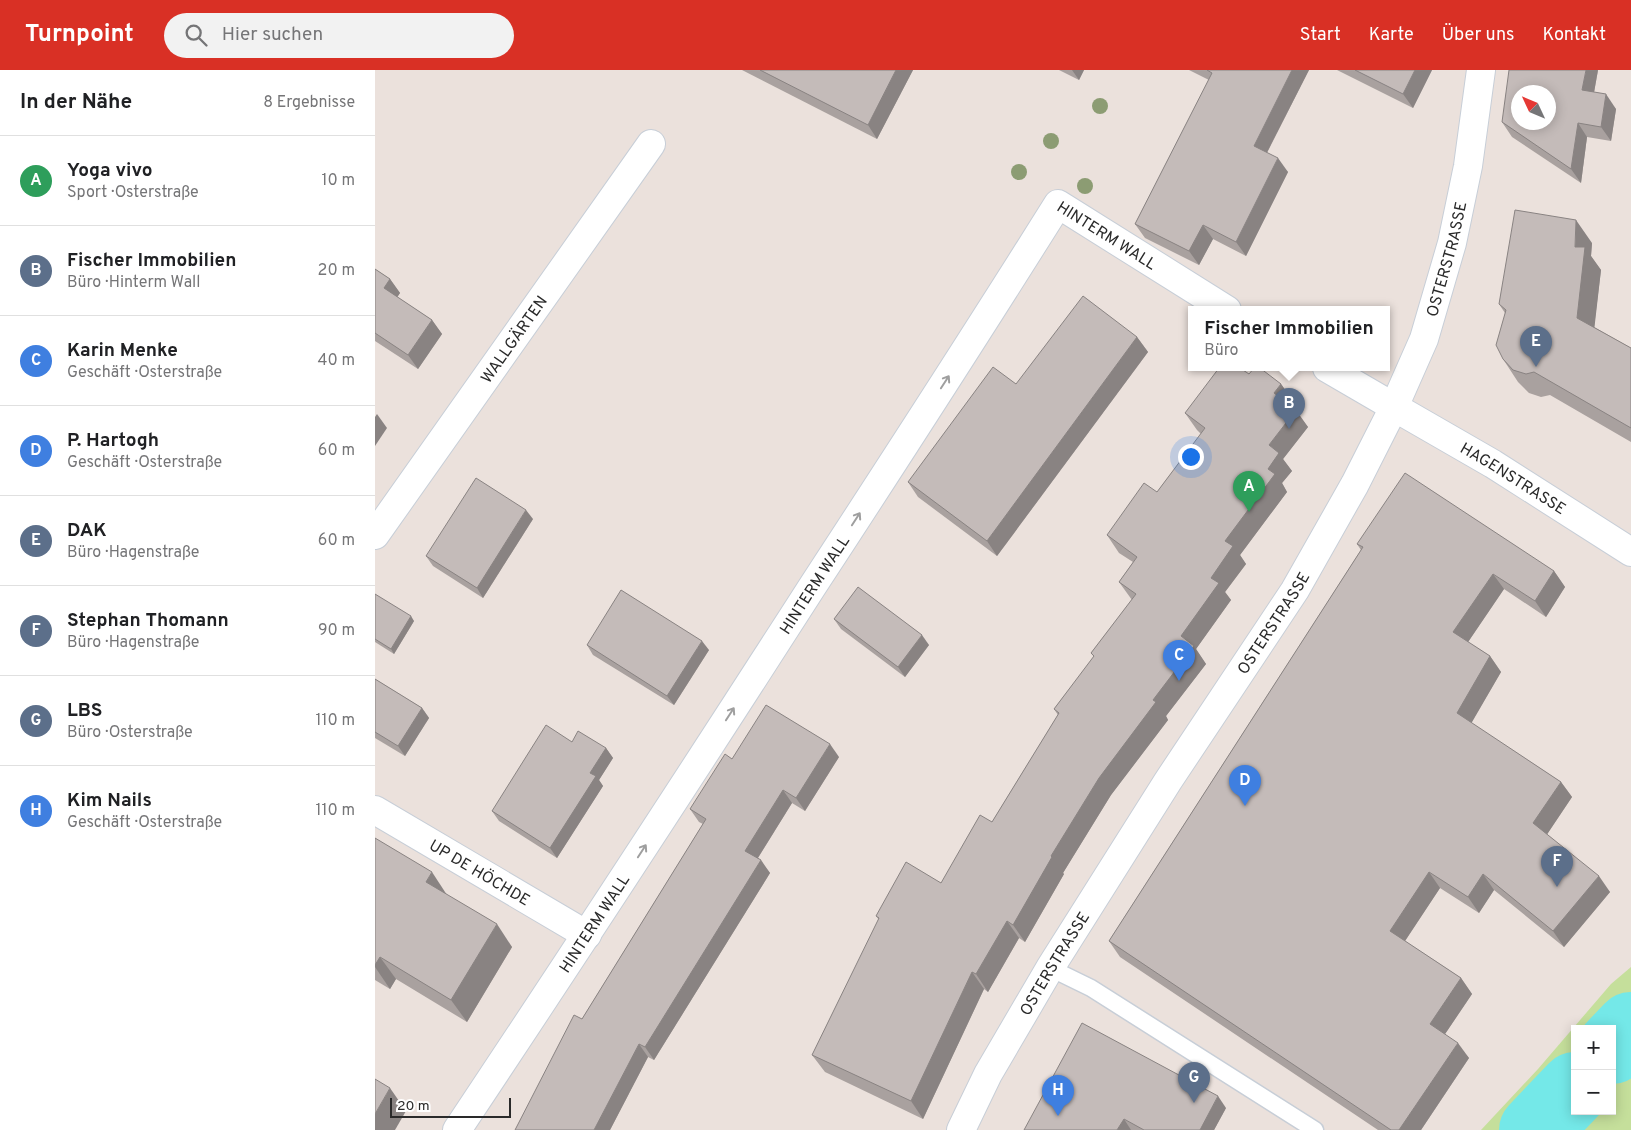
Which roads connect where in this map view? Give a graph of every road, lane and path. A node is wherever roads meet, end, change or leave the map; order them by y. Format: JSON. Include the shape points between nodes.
{"nodes":[{"id":1,"x":1481,"y":70,"type":"edge"},
{"id":2,"x":651,"y":144,"type":"dead end"},
{"id":3,"x":1221,"y":306,"type":"edge"},
{"id":4,"x":1332,"y":371,"type":"edge"},
{"id":5,"x":1394,"y":407,"type":"junction"},
{"id":6,"x":375,"y":534,"type":"edge"},
{"id":7,"x":1631,"y":552,"type":"edge"},
{"id":8,"x":375,"y":810,"type":"edge"},
{"id":9,"x":587,"y":936,"type":"junction"},
{"id":10,"x":1050,"y":968,"type":"junction"},
{"id":11,"x":457,"y":1130,"type":"edge"},
{"id":12,"x":961,"y":1130,"type":"edge"},
{"id":13,"x":1315,"y":1130,"type":"edge"}],
"edges":[{"from":1,"to":5,"type":"street","name":"OSTERSTRASSE","via":[[1469,166],[1452,243],[1424,340]]},
{"from":2,"to":6,"type":"street","name":"WALLGÄRTEN"},
{"from":9,"to":3,"type":"street","name":"HINTERM WALL","one_way":true,"via":[[1057,204]]},
{"from":4,"to":5,"type":"street"},
{"from":5,"to":7,"type":"street","name":"HAGENSTRASSE","via":[[1493,464]]},
{"from":5,"to":10,"type":"street","name":"OSTERSTRASSE","via":[[1295,590],[1168,780]]},
{"from":8,"to":9,"type":"street","name":"UP DE HÖCHDE"},
{"from":9,"to":11,"type":"street","name":"HINTERM WALL"},
{"from":10,"to":12,"type":"street","name":"OSTERSTRASSE","via":[[987,1074]]},
{"from":10,"to":13,"type":"lane","via":[[1091,988]]}]}
